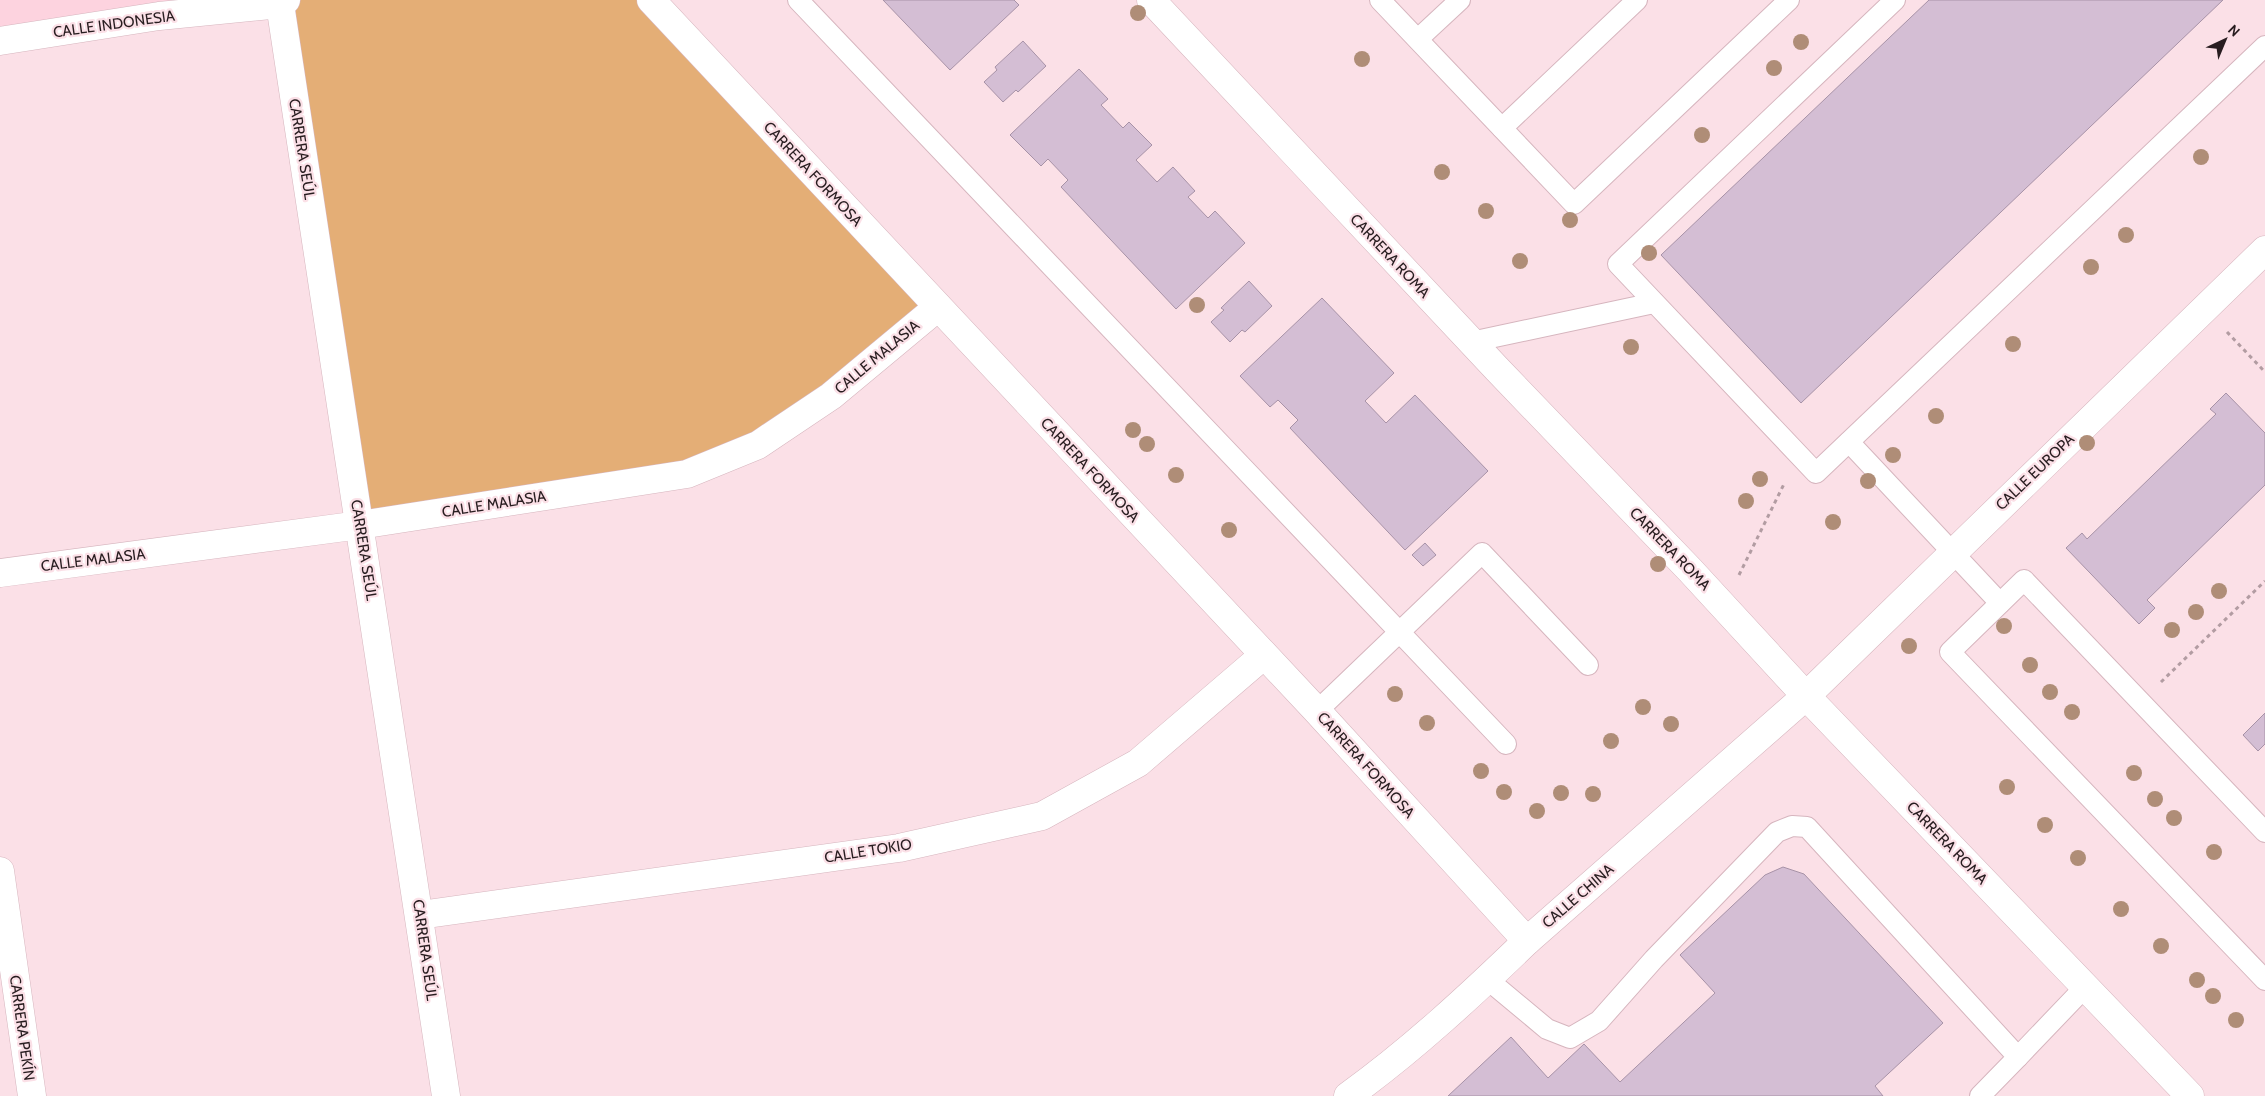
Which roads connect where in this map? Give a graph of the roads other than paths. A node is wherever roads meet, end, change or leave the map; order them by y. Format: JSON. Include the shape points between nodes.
{"nodes":[{"id":1,"x":651,"y":0,"type":"edge"},
{"id":2,"x":798,"y":0,"type":"edge"},
{"id":3,"x":1151,"y":0,"type":"edge"},
{"id":4,"x":1380,"y":0,"type":"edge"},
{"id":5,"x":1460,"y":0,"type":"edge"},
{"id":6,"x":1636,"y":0,"type":"edge"},
{"id":7,"x":1789,"y":0,"type":"edge"},
{"id":8,"x":1895,"y":0,"type":"edge"},
{"id":9,"x":283,"y":2,"type":"edge"},
{"id":10,"x":1418,"y":39,"type":"junction"},
{"id":11,"x":0,"y":41,"type":"edge"},
{"id":12,"x":2265,"y":46,"type":"edge"},
{"id":13,"x":1502,"y":128,"type":"junction"},
{"id":14,"x":2265,"y":250,"type":"edge"},
{"id":15,"x":1654,"y":303,"type":"junction"},
{"id":16,"x":938,"y":307,"type":"junction"},
{"id":17,"x":1471,"y":342,"type":"junction"},
{"id":18,"x":1849,"y":442,"type":"junction"},
{"id":19,"x":360,"y":525,"type":"junction"},
{"id":20,"x":1952,"y":552,"type":"junction"},
{"id":21,"x":0,"y":573,"type":"edge"},
{"id":22,"x":2000,"y":603,"type":"junction"},
{"id":23,"x":1400,"y":632,"type":"junction"},
{"id":24,"x":1264,"y":655,"type":"junction"},
{"id":25,"x":1588,"y":665,"type":"dead end"},
{"id":26,"x":1806,"y":696,"type":"junction"},
{"id":27,"x":1317,"y":711,"type":"junction"},
{"id":28,"x":1506,"y":744,"type":"dead end"},
{"id":29,"x":2265,"y":832,"type":"edge"},
{"id":30,"x":0,"y":871,"type":"edge"},
{"id":31,"x":420,"y":915,"type":"junction"},
{"id":32,"x":1527,"y":941,"type":"junction"},
{"id":33,"x":1487,"y":979,"type":"junction"},
{"id":34,"x":2265,"y":980,"type":"edge"},
{"id":35,"x":2085,"y":987,"type":"junction"},
{"id":36,"x":2018,"y":1057,"type":"junction"},
{"id":37,"x":32,"y":1096,"type":"edge"},
{"id":38,"x":446,"y":1096,"type":"edge"},
{"id":39,"x":1348,"y":1096,"type":"edge"},
{"id":40,"x":1980,"y":1096,"type":"edge"},
{"id":41,"x":2190,"y":1096,"type":"edge"}],
"edges":[{"from":1,"to":16,"type":"street","name":"CARRERA FORMOSA"},
{"from":2,"to":23,"type":"lane"},
{"from":3,"to":17,"type":"street","name":"CARRERA ROMA"},
{"from":4,"to":10,"type":"lane"},
{"from":5,"to":10,"type":"lane"},
{"from":6,"to":13,"type":"lane"},
{"from":7,"to":13,"type":"lane","via":[[1574,204]]},
{"from":8,"to":15,"type":"lane","via":[[1618,264]]},
{"from":9,"to":11,"type":"street","name":"CALLE INDONESIA","via":[[159,16]]},
{"from":9,"to":19,"type":"street","name":"CARRERA SEÚL"},
{"from":10,"to":13,"type":"lane"},
{"from":12,"to":18,"type":"lane"},
{"from":14,"to":20,"type":"street","name":"CALLE EUROPA"},
{"from":15,"to":17,"type":"lane"},
{"from":15,"to":18,"type":"lane","via":[[1816,473]]},
{"from":16,"to":19,"type":"street","name":"CALLE MALASIA","via":[[831,396],[758,445],[687,474]]},
{"from":16,"to":24,"type":"street","name":"CARRERA FORMOSA"},
{"from":17,"to":26,"type":"street","name":"CARRERA ROMA"},
{"from":18,"to":20,"type":"lane"},
{"from":19,"to":21,"type":"street","name":"CALLE MALASIA"},
{"from":19,"to":31,"type":"street","name":"CARRERA SEÚL"},
{"from":20,"to":22,"type":"lane"},
{"from":20,"to":26,"type":"street","name":"CALLE EUROPA"},
{"from":22,"to":29,"type":"lane","via":[[2024,580]]},
{"from":22,"to":34,"type":"lane","via":[[1950,652]]},
{"from":23,"to":25,"type":"lane","via":[[1482,553]]},
{"from":23,"to":27,"type":"lane"},
{"from":23,"to":28,"type":"lane"},
{"from":24,"to":27,"type":"street","name":"CARRERA FORMOSA"},
{"from":24,"to":31,"type":"street","name":"CALLE TOKIO","via":[[1138,763],[1042,816],[899,848]]},
{"from":26,"to":32,"type":"street","name":"CALLE CHINA"},
{"from":26,"to":35,"type":"street","name":"CARRERA ROMA"},
{"from":27,"to":32,"type":"street","name":"CARRERA FORMOSA"},
{"from":30,"to":37,"type":"street","name":"CARRERA PEKÍN"},
{"from":31,"to":38,"type":"street","name":"CARRERA SEÚL"},
{"from":32,"to":33,"type":"street","name":"CALLE CHINA"},
{"from":33,"to":36,"type":"lane","via":[[1546,1029],[1570,1038],[1599,1021],[1777,832],[1792,826],[1807,827]]},
{"from":33,"to":39,"type":"street","name":"CALLE CHINA","via":[[1377,1076]]},
{"from":35,"to":36,"type":"lane"},
{"from":35,"to":41,"type":"street","name":"CARRERA ROMA"},
{"from":36,"to":40,"type":"lane"}]}
